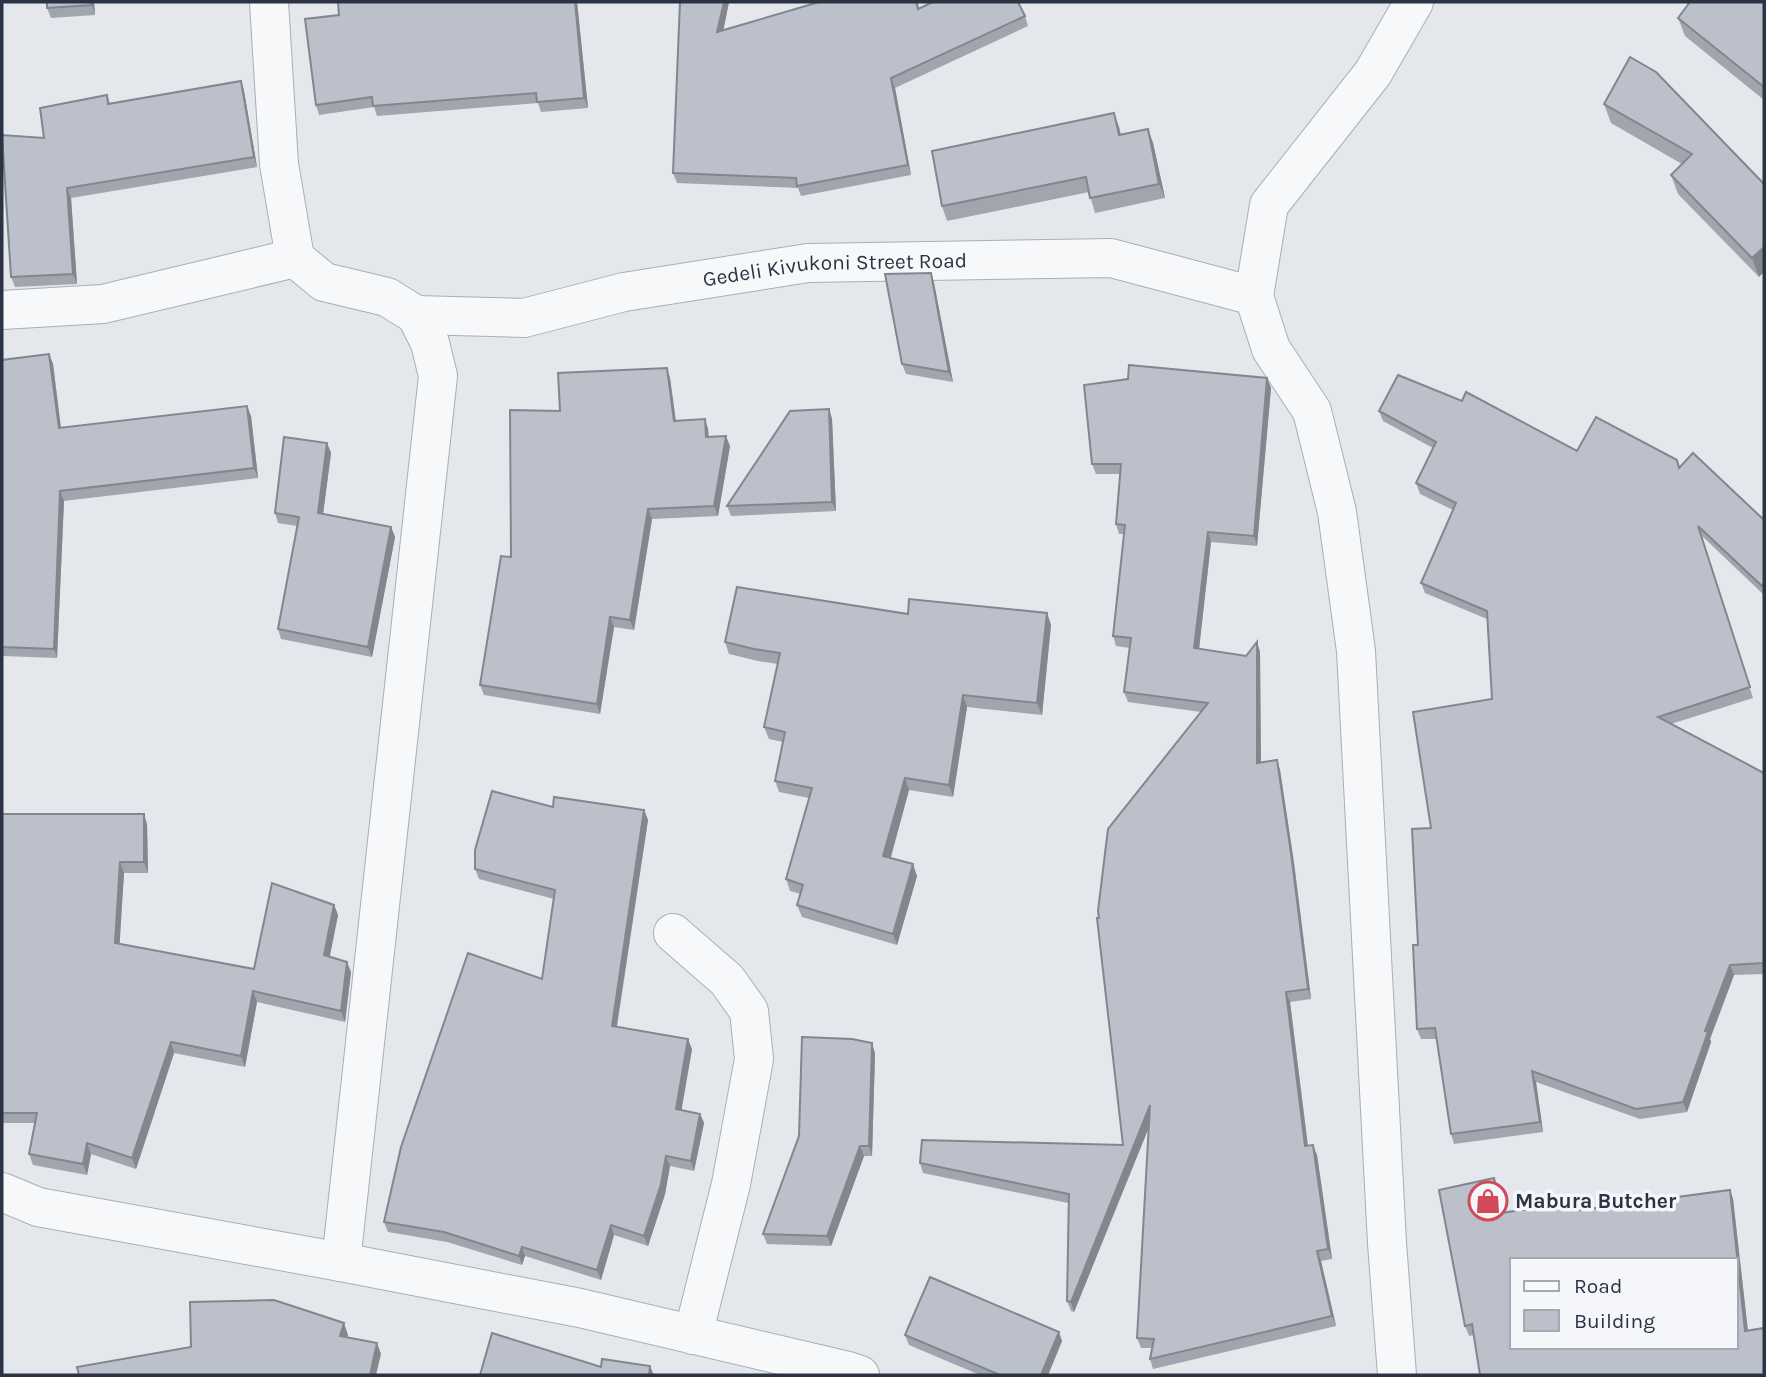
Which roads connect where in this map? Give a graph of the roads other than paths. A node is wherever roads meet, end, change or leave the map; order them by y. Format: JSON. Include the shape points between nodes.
{"nodes":[{"id":1,"x":269,"y":2,"type":"edge"},
{"id":2,"x":1414,"y":2,"type":"edge"},
{"id":3,"x":295,"y":258,"type":"junction"},
{"id":4,"x":1254,"y":296,"type":"junction"},
{"id":5,"x":2,"y":310,"type":"edge"},
{"id":6,"x":416,"y":314,"type":"junction"},
{"id":7,"x":673,"y":933,"type":"dead end"},
{"id":8,"x":2,"y":1192,"type":"edge"},
{"id":9,"x":341,"y":1262,"type":"junction"},
{"id":10,"x":693,"y":1335,"type":"junction"},
{"id":11,"x":860,"y":1375,"type":"edge"},
{"id":12,"x":1396,"y":1375,"type":"edge"}],
"edges":[{"from":1,"to":3,"type":"street","via":[[279,164]]},
{"from":2,"to":4,"type":"street","via":[[1373,73],[1269,205]]},
{"from":3,"to":5,"type":"street","via":[[103,304]]},
{"from":3,"to":6,"type":"street","via":[[324,282],[387,297]]},
{"from":4,"to":6,"type":"street","name":"Gedeli Kivukoni Street Road","via":[[1111,258],[808,263],[624,292],[524,318]]},
{"from":4,"to":12,"type":"street","via":[[1271,349],[1312,411],[1337,512],[1356,651]]},
{"from":6,"to":9,"type":"street","via":[[430,342],[438,376]]},
{"from":7,"to":10,"type":"street","via":[[727,980],[749,1011],[754,1059],[731,1184]]},
{"from":8,"to":9,"type":"street","via":[[38,1207]]},
{"from":9,"to":10,"type":"street"},
{"from":10,"to":11,"type":"street"}]}
